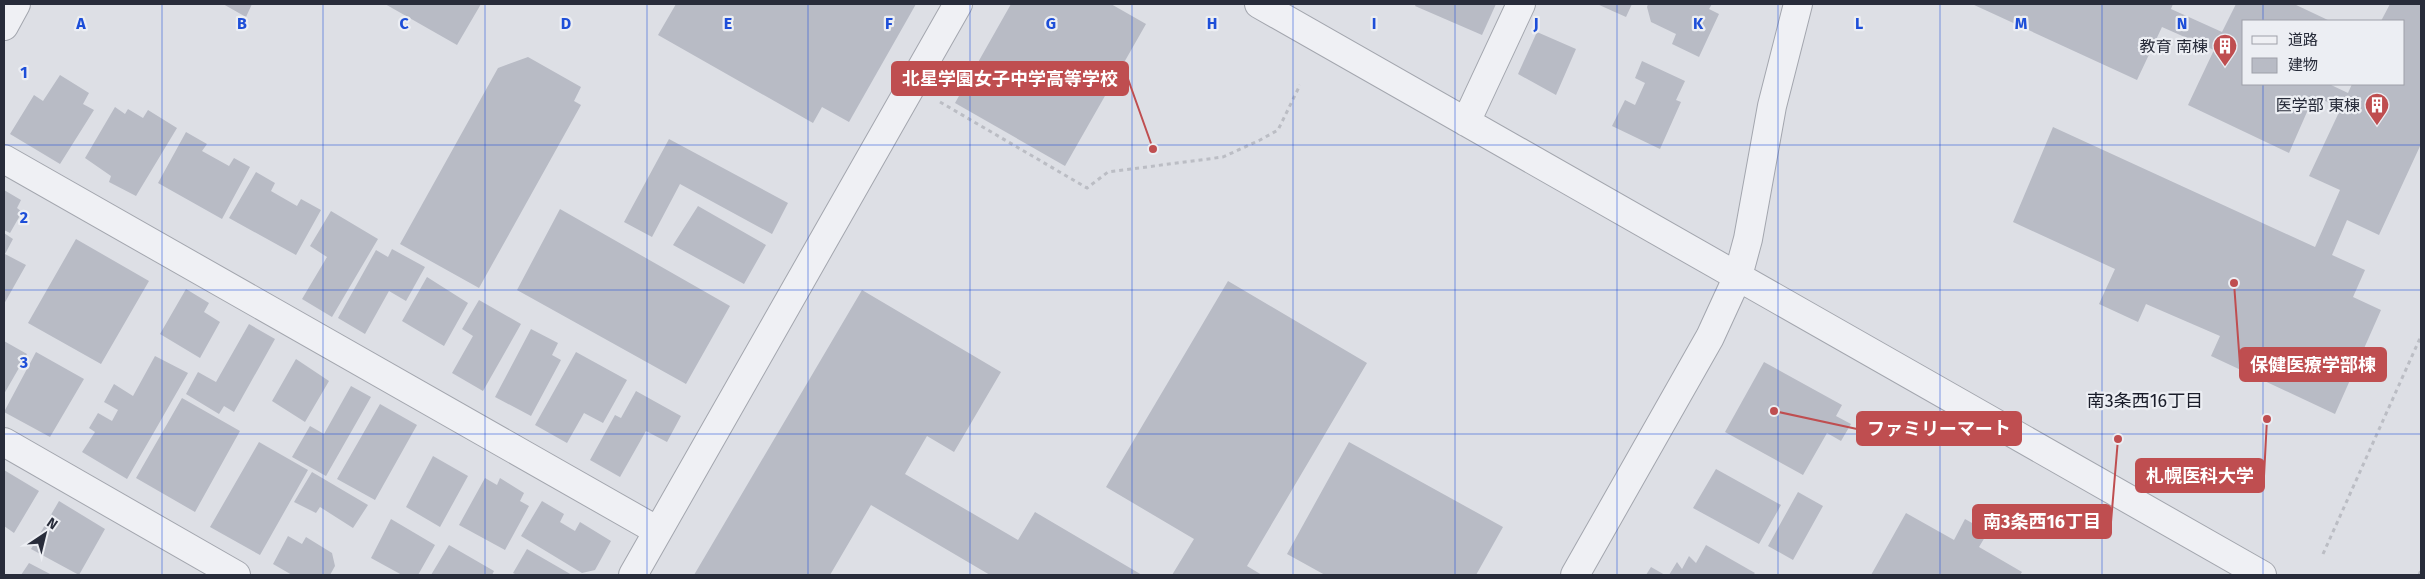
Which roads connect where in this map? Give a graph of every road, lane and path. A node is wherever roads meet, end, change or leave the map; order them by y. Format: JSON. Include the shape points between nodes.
{"nodes":[{"id":1,"x":16,"y":4,"type":"edge"},
{"id":2,"x":958,"y":4,"type":"edge"},
{"id":3,"x":1259,"y":4,"type":"edge"},
{"id":4,"x":1521,"y":4,"type":"edge"},
{"id":5,"x":1798,"y":4,"type":"edge"},
{"id":6,"x":4,"y":26,"type":"edge"},
{"id":7,"x":1300,"y":85,"type":"dead end"},
{"id":8,"x":932,"y":98,"type":"dead end"},
{"id":9,"x":1466,"y":122,"type":"junction"},
{"id":10,"x":4,"y":159,"type":"edge"},
{"id":11,"x":1738,"y":276,"type":"junction"},
{"id":12,"x":2421,"y":336,"type":"edge"},
{"id":13,"x":4,"y":442,"type":"edge"},
{"id":14,"x":658,"y":531,"type":"junction"},
{"id":15,"x":2323,"y":554,"type":"dead end"},
{"id":16,"x":2421,"y":570,"type":"edge"},
{"id":17,"x":236,"y":575,"type":"edge"},
{"id":18,"x":633,"y":575,"type":"edge"},
{"id":19,"x":1575,"y":575,"type":"edge"},
{"id":20,"x":2262,"y":575,"type":"edge"},
{"id":21,"x":2419,"y":575,"type":"edge"}],
"edges":[{"from":1,"to":6,"type":"street"},
{"from":2,"to":14,"type":"street"},
{"from":3,"to":9,"type":"street"},
{"from":4,"to":9,"type":"street"},
{"from":5,"to":11,"type":"street","via":[[1772,106],[1748,240]]},
{"from":7,"to":8,"type":"path","via":[[1278,130],[1260,140],[1223,157],[1108,172],[1087,188]]},
{"from":9,"to":11,"type":"street"},
{"from":10,"to":14,"type":"street"},
{"from":11,"to":19,"type":"street","via":[[1710,337]]},
{"from":11,"to":20,"type":"street"},
{"from":12,"to":15,"type":"path"},
{"from":13,"to":17,"type":"street"},
{"from":14,"to":18,"type":"street"},
{"from":16,"to":21,"type":"path"}]}
